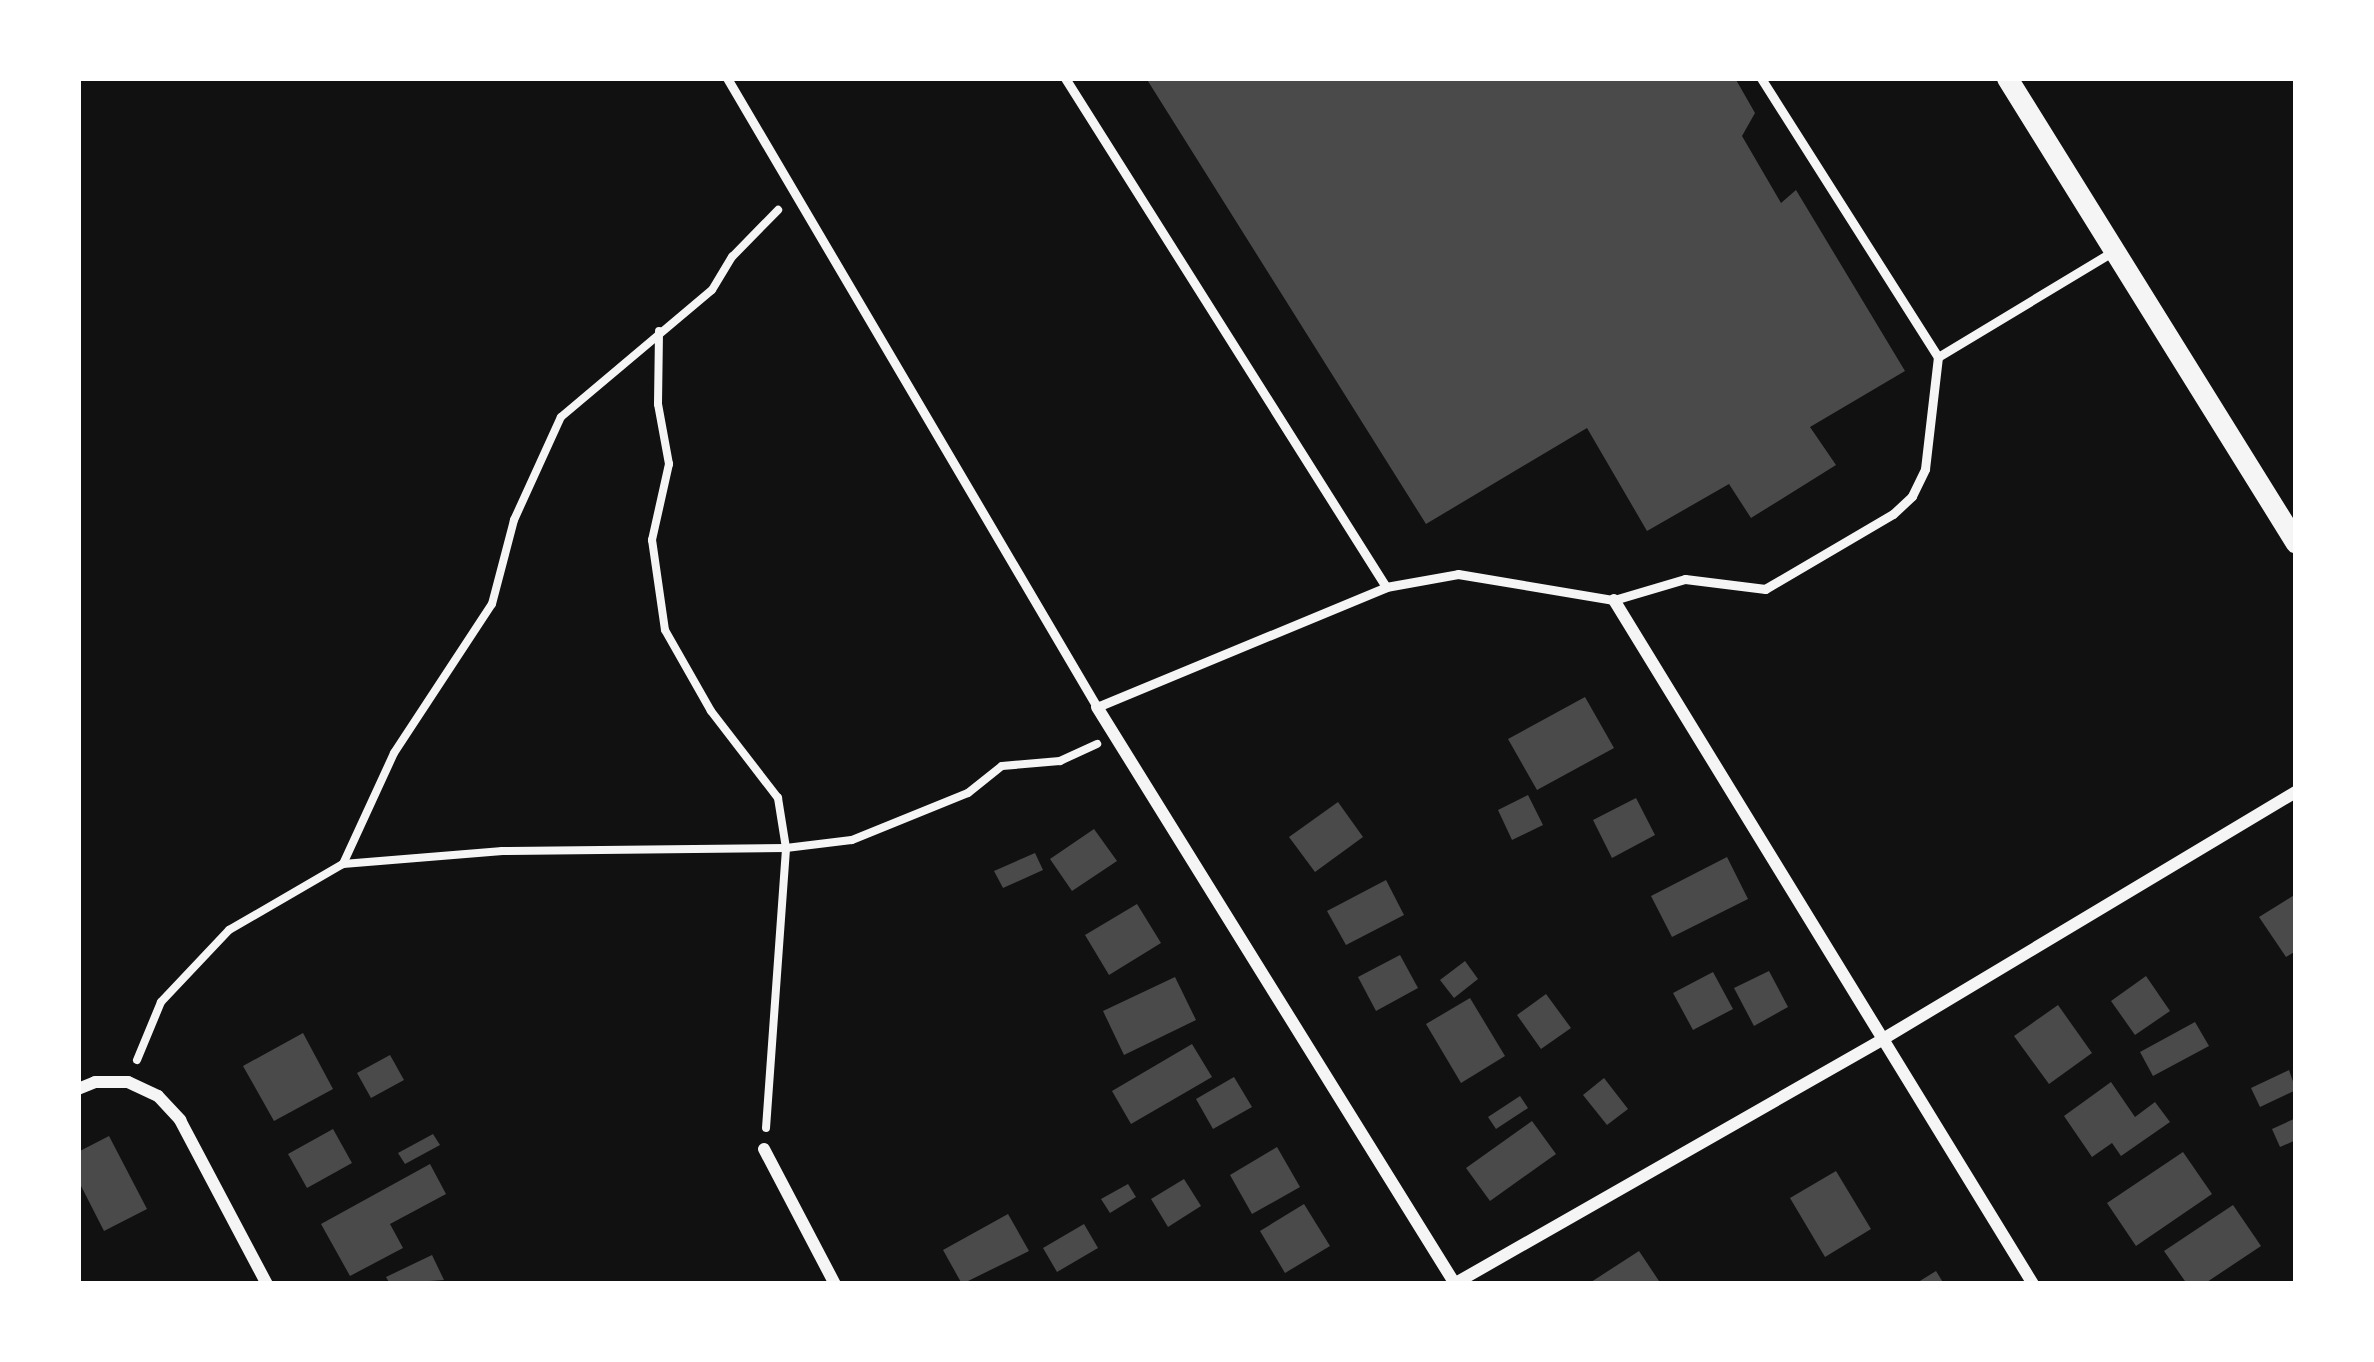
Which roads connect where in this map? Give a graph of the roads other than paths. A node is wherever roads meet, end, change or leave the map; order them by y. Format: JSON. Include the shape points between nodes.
{"nodes":[{"id":1,"x":727,"y":78,"type":"edge"},
{"id":2,"x":1065,"y":78,"type":"edge"},
{"id":3,"x":1761,"y":78,"type":"edge"},
{"id":4,"x":2007,"y":78,"type":"edge"},
{"id":5,"x":2115,"y":251,"type":"junction"},
{"id":6,"x":1939,"y":357,"type":"junction"},
{"id":7,"x":2296,"y":543,"type":"edge"},
{"id":8,"x":1386,"y":587,"type":"junction"},
{"id":9,"x":1613,"y":600,"type":"junction"},
{"id":10,"x":1097,"y":707,"type":"junction"},
{"id":11,"x":2296,"y":792,"type":"edge"},
{"id":12,"x":1883,"y":1039,"type":"junction"},
{"id":13,"x":78,"y":1089,"type":"edge"},
{"id":14,"x":764,"y":1149,"type":"road end"},
{"id":15,"x":267,"y":1284,"type":"edge"},
{"id":16,"x":835,"y":1284,"type":"edge"},
{"id":17,"x":1455,"y":1284,"type":"edge"},
{"id":18,"x":2033,"y":1284,"type":"edge"}],
"edges":[{"from":1,"to":10,"type":"lane"},
{"from":2,"to":8,"type":"lane"},
{"from":3,"to":6,"type":"lane"},
{"from":4,"to":5,"type":"street"},
{"from":5,"to":6,"type":"lane"},
{"from":5,"to":7,"type":"street"},
{"from":6,"to":9,"type":"lane","via":[[1925,469],[1893,514],[1765,589],[1685,579]]},
{"from":8,"to":9,"type":"lane","via":[[1458,574]]},
{"from":8,"to":10,"type":"lane"},
{"from":9,"to":12,"type":"street"},
{"from":10,"to":17,"type":"street"},
{"from":11,"to":12,"type":"street"},
{"from":12,"to":17,"type":"street"},
{"from":12,"to":18,"type":"street"},
{"from":13,"to":15,"type":"street","via":[[128,1082],[158,1096],[180,1120]]},
{"from":14,"to":16,"type":"street"}]}
